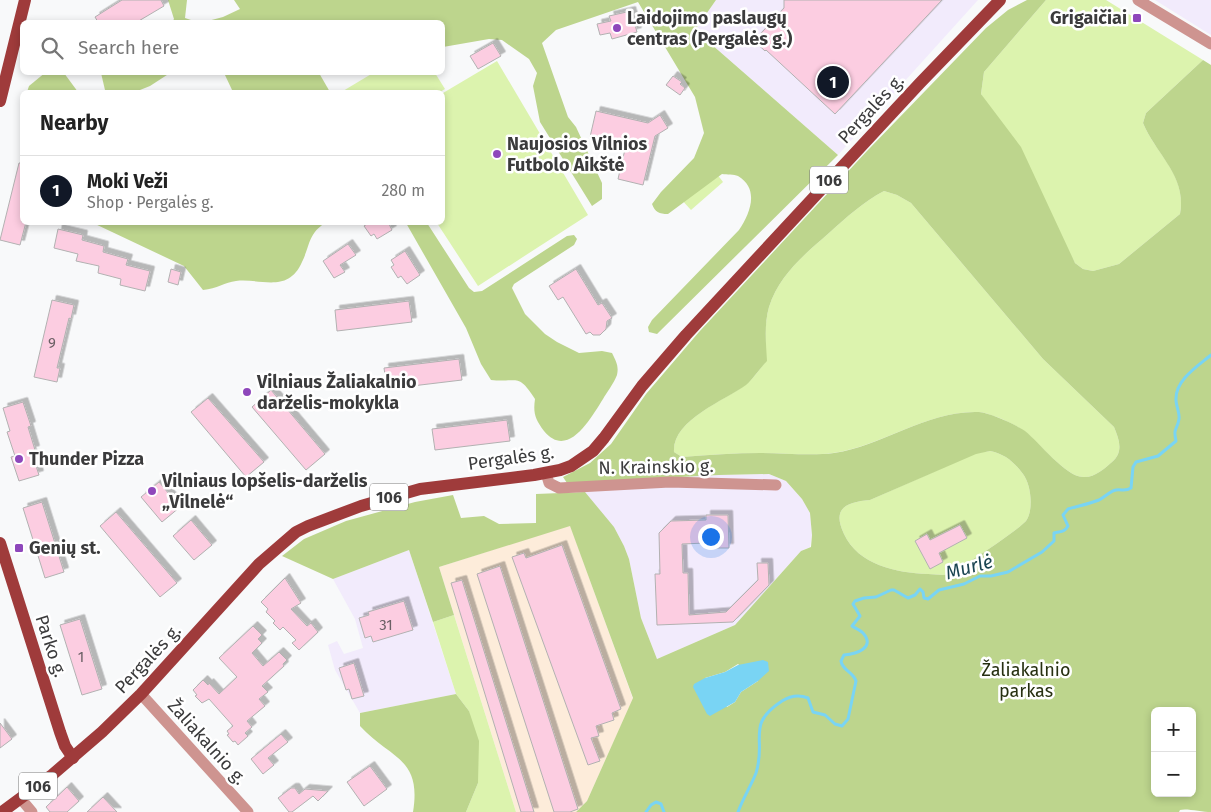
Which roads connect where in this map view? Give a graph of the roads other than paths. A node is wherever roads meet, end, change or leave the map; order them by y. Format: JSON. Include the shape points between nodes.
{"nodes":[{"id":1,"x":25,"y":0,"type":"edge"},
{"id":2,"x":1000,"y":0,"type":"edge"},
{"id":3,"x":1138,"y":0,"type":"edge"},
{"id":4,"x":20,"y":20,"type":"edge"},
{"id":5,"x":20,"y":20,"type":"edge"},
{"id":6,"x":1211,"y":43,"type":"edge"},
{"id":7,"x":0,"y":101,"type":"edge"},
{"id":8,"x":546,"y":473,"type":"junction"},
{"id":9,"x":776,"y":485,"type":"dead end"},
{"id":10,"x":0,"y":543,"type":"edge"},
{"id":11,"x":141,"y":694,"type":"junction"},
{"id":12,"x":73,"y":758,"type":"junction"},
{"id":13,"x":21,"y":799,"type":"junction"},
{"id":14,"x":2,"y":812,"type":"edge"},
{"id":15,"x":32,"y":812,"type":"edge"},
{"id":16,"x":248,"y":812,"type":"edge"}],
"edges":[{"from":1,"to":4,"type":"main road"},
{"from":2,"to":8,"type":"main road","name":"Pergalės g.","number":"106","via":[[686,335],[593,451],[571,466]]},
{"from":3,"to":6,"type":"street"},
{"from":5,"to":7,"type":"main road"},
{"from":8,"to":9,"type":"street","name":"N. Krainskio g.","via":[[549,483],[559,488],[670,482]]},
{"from":8,"to":11,"type":"main road","name":"Pergalės g.","number":"106","via":[[420,489],[308,526],[259,564]]},
{"from":10,"to":12,"type":"main road","name":"Parko g.","via":[[60,732]]},
{"from":11,"to":12,"type":"main road","name":"Pergalės g.","number":"106"},
{"from":11,"to":16,"type":"street","name":"Žaliakalnio g."},
{"from":12,"to":13,"type":"main road","name":"Pergalės g.","number":"106"},
{"from":13,"to":14,"type":"main road","name":"Pergalės g.","number":"106"},
{"from":13,"to":15,"type":"street"}]}
